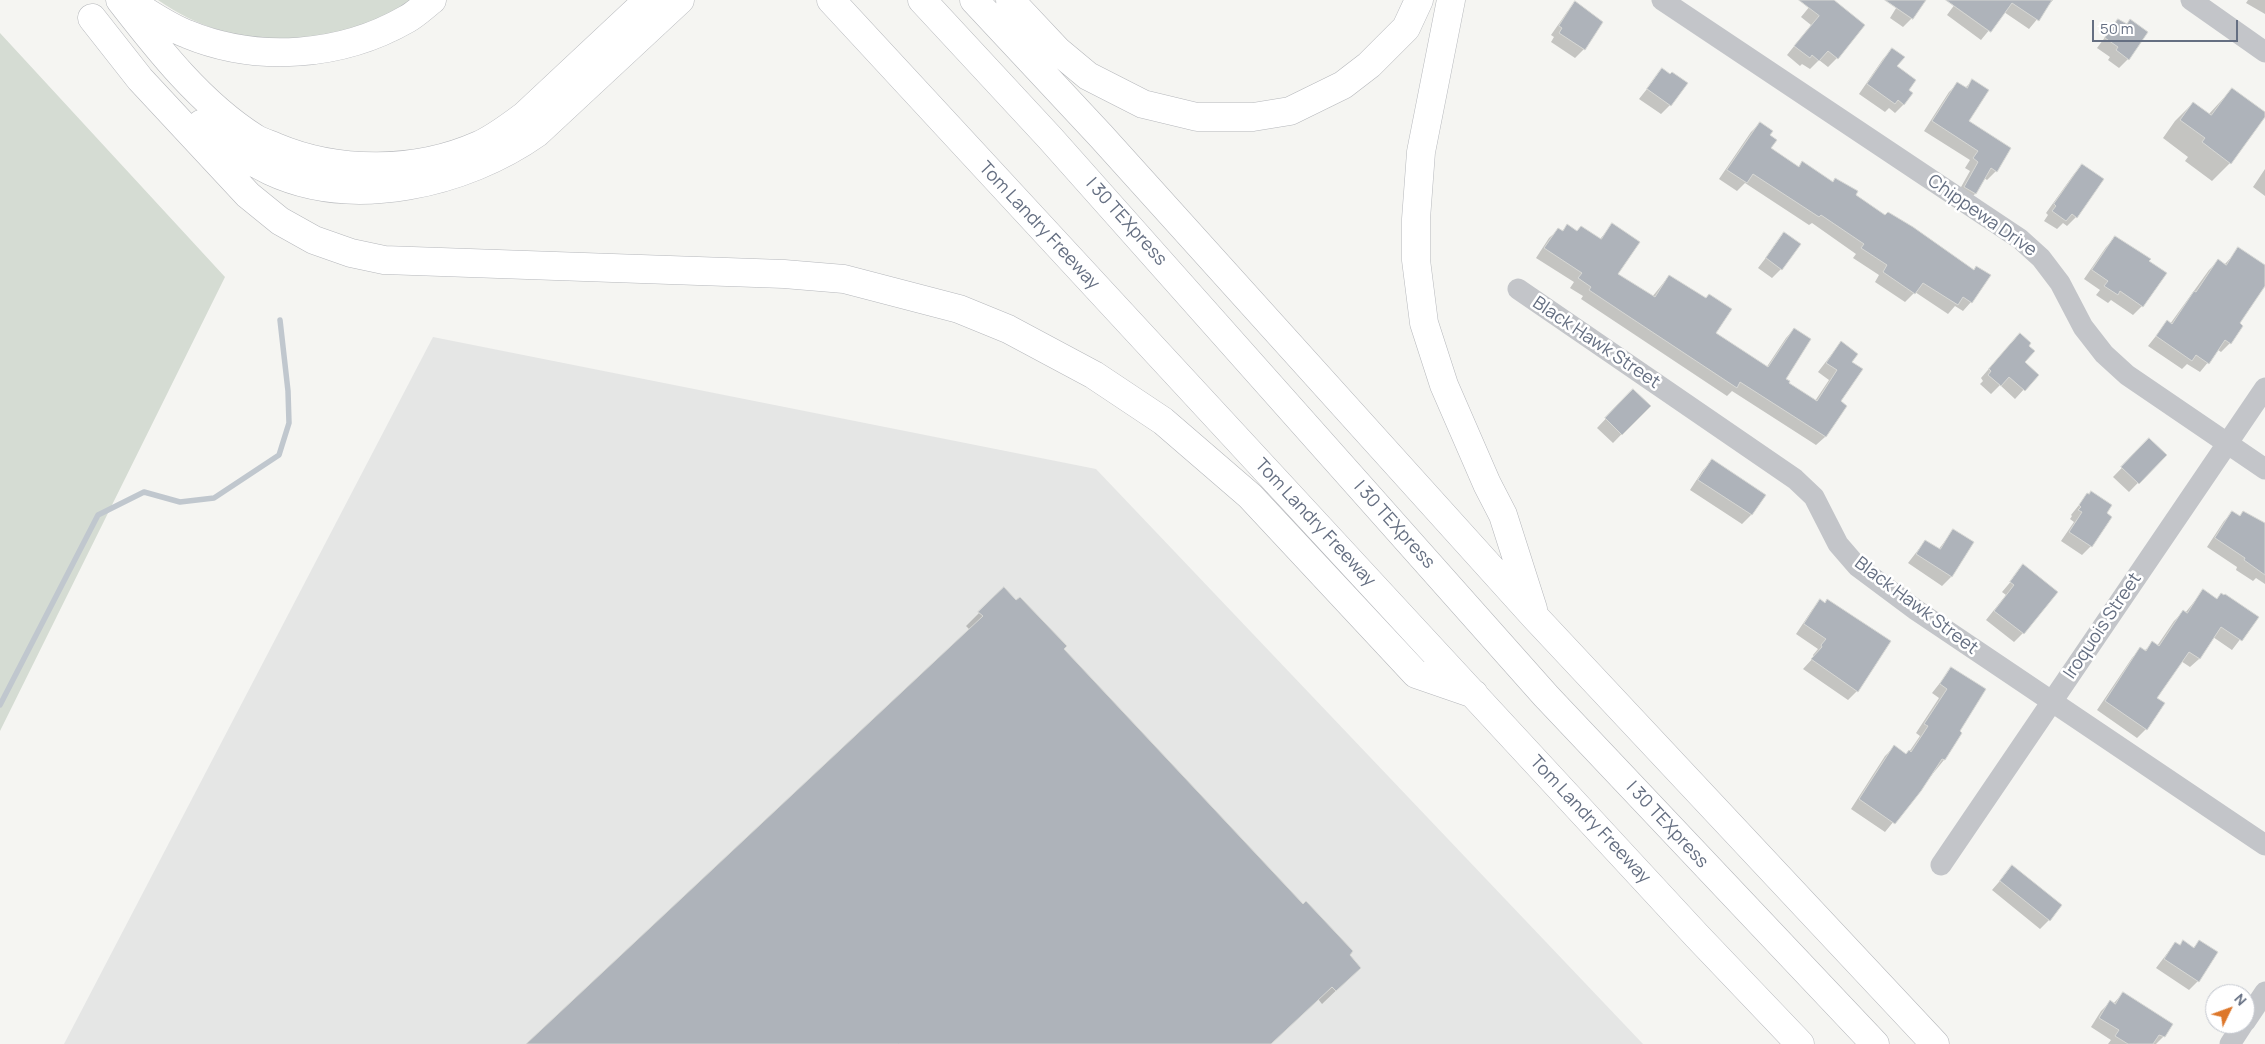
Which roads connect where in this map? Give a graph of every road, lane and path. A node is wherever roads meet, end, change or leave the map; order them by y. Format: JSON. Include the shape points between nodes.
{"nodes":[{"id":1,"x":120,"y":0,"type":"edge"},
{"id":2,"x":126,"y":0,"type":"edge"},
{"id":3,"x":432,"y":0,"type":"edge"},
{"id":4,"x":648,"y":0,"type":"edge"},
{"id":5,"x":680,"y":0,"type":"edge"},
{"id":6,"x":831,"y":0,"type":"edge"},
{"id":7,"x":922,"y":0,"type":"edge"},
{"id":8,"x":974,"y":0,"type":"edge"},
{"id":9,"x":1010,"y":0,"type":"edge"},
{"id":10,"x":1419,"y":0,"type":"edge"},
{"id":11,"x":1451,"y":0,"type":"edge"},
{"id":12,"x":2191,"y":0,"type":"edge"},
{"id":13,"x":1671,"y":3,"type":"edge"},
{"id":14,"x":83,"y":9,"type":"edge"},
{"id":15,"x":2265,"y":52,"type":"edge"},
{"id":16,"x":559,"y":98,"type":"junction"},
{"id":17,"x":1518,"y":290,"type":"dead end"},
{"id":18,"x":2265,"y":388,"type":"edge"},
{"id":19,"x":2227,"y":444,"type":"junction"},
{"id":20,"x":2265,"y":469,"type":"edge"},
{"id":21,"x":1535,"y":617,"type":"junction"},
{"id":22,"x":1474,"y":694,"type":"junction"},
{"id":23,"x":2051,"y":702,"type":"junction"},
{"id":24,"x":2265,"y":845,"type":"edge"},
{"id":25,"x":1941,"y":865,"type":"dead end"},
{"id":26,"x":2265,"y":992,"type":"edge"},
{"id":27,"x":2255,"y":1007,"type":"edge"},
{"id":28,"x":1800,"y":1044,"type":"edge"},
{"id":29,"x":1875,"y":1044,"type":"edge"},
{"id":30,"x":1935,"y":1044,"type":"edge"}],
"edges":[{"from":1,"to":16,"type":"highway","via":[[166,59],[212,104],[255,138],[294,154],[333,163],[365,167],[399,165],[452,155],[480,145]]},
{"from":2,"to":3,"type":"highway","via":[[186,34],[236,49],[285,53],[326,49],[368,37],[408,18]]},
{"from":4,"to":16,"type":"highway"},
{"from":5,"to":16,"type":"highway"},
{"from":6,"to":22,"type":"highway","name":"Tom Landry Freeway"},
{"from":7,"to":29,"type":"highway","name":"I 30 TEXpress","via":[[1050,138],[1546,696]]},
{"from":8,"to":21,"type":"highway"},
{"from":9,"to":10,"type":"highway","via":[[1058,51],[1088,76],[1122,94],[1143,104],[1197,117],[1253,117],[1290,111],[1343,85],[1369,65],[1406,28]]},
{"from":11,"to":21,"type":"highway","via":[[1421,152],[1416,260],[1424,323],[1444,385],[1503,515]]},
{"from":12,"to":15,"type":"street"},
{"from":13,"to":19,"type":"street","name":"Chippewa Drive","via":[[2020,239],[2041,258],[2055,277],[2083,327],[2104,354],[2127,375]]},
{"from":14,"to":16,"type":"highway","via":[[222,142],[270,171],[311,184],[383,189],[457,174],[519,146],[537,133]]},
{"from":14,"to":22,"type":"highway","via":[[140,79],[248,195],[280,221],[314,240],[351,253],[384,260],[784,274],[844,279],[959,309],[1008,329],[1094,375],[1163,421],[1250,496],[1416,674]]},
{"from":17,"to":23,"type":"street","name":"Black Hawk Street","via":[[1795,479],[1814,497],[1838,544],[1858,566],[1916,610]]},
{"from":18,"to":19,"type":"street","name":"Iroquois Street"},
{"from":19,"to":20,"type":"street","name":"Chippewa Drive"},
{"from":19,"to":23,"type":"street","name":"Iroquois Street"},
{"from":21,"to":30,"type":"highway"},
{"from":22,"to":28,"type":"highway","name":"Tom Landry Freeway"},
{"from":23,"to":24,"type":"street","name":"Black Hawk Street"},
{"from":23,"to":25,"type":"street","name":"Iroquois Street"},
{"from":26,"to":27,"type":"street"}]}
